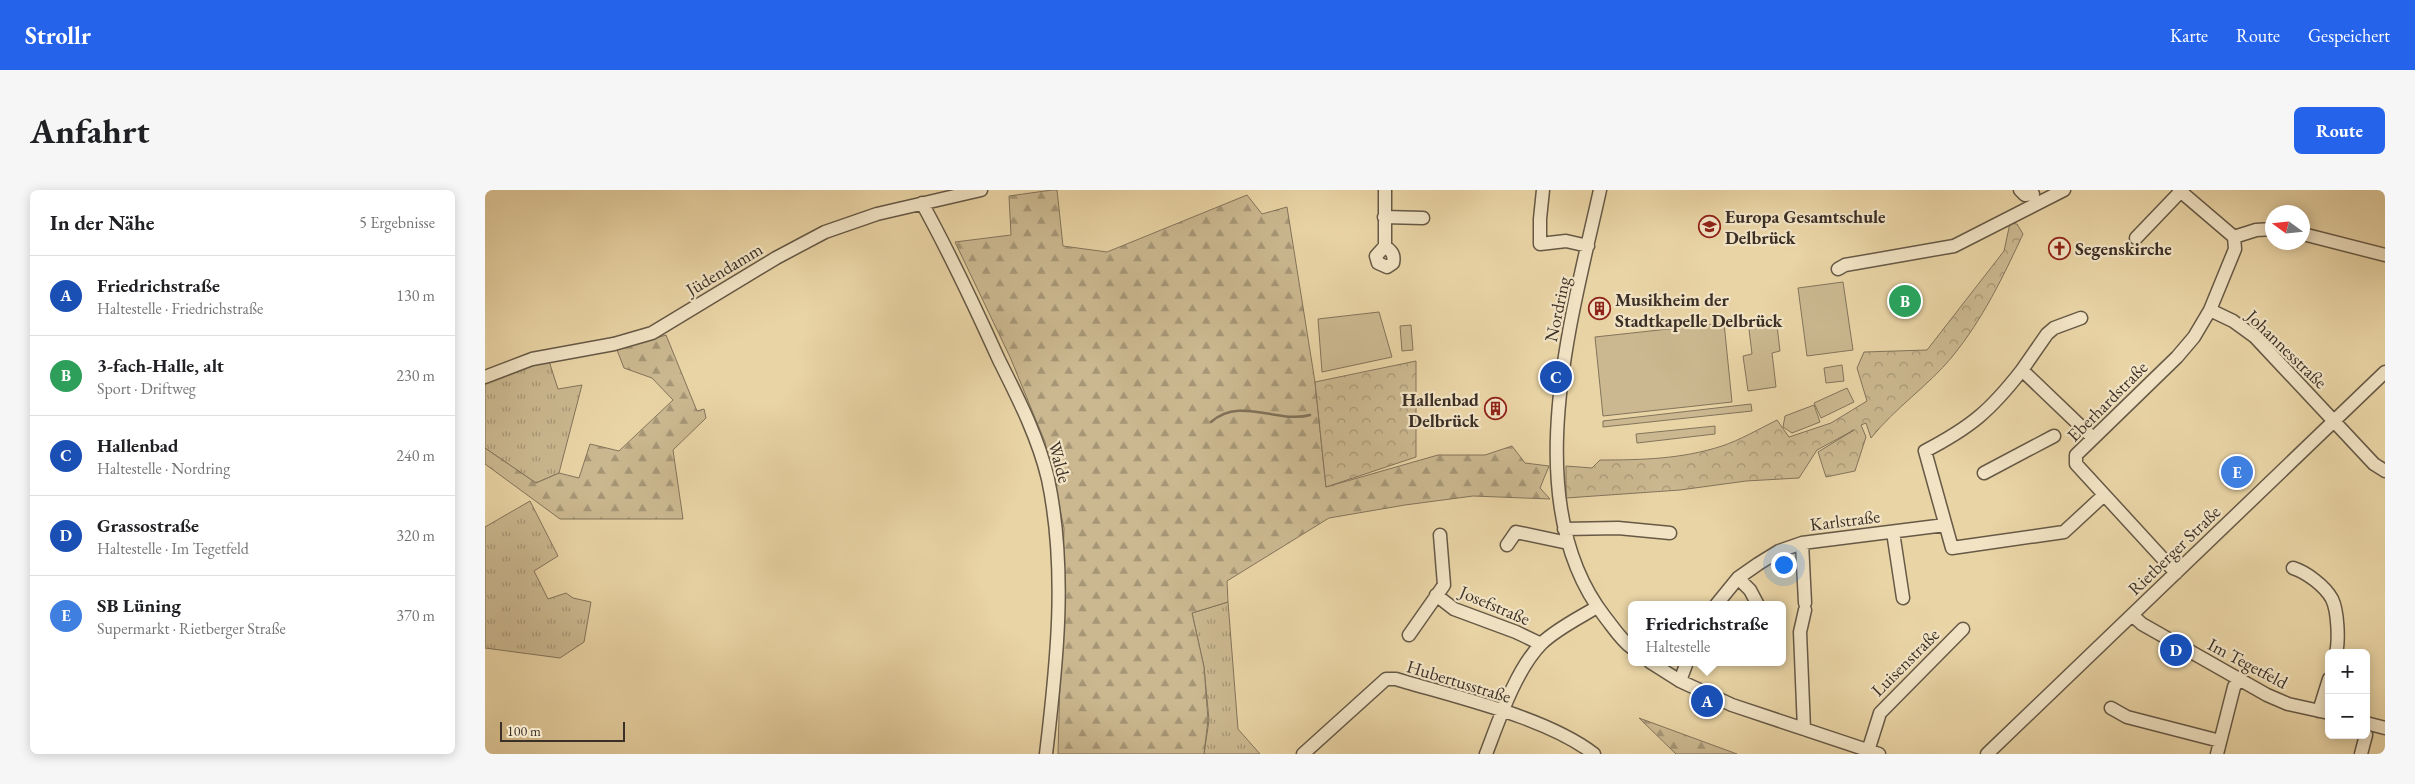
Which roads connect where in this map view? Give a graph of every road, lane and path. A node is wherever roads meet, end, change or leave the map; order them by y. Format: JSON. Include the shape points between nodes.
{"nodes":[{"id":1,"x":981,"y":190,"type":"edge"},
{"id":2,"x":1385,"y":190,"type":"edge"},
{"id":3,"x":1543,"y":190,"type":"edge"},
{"id":4,"x":1600,"y":190,"type":"edge"},
{"id":5,"x":2020,"y":190,"type":"edge"},
{"id":6,"x":2064,"y":190,"type":"edge"},
{"id":7,"x":2180,"y":190,"type":"edge"},
{"id":8,"x":2036,"y":196,"type":"edge"},
{"id":9,"x":922,"y":203,"type":"junction"},
{"id":10,"x":1385,"y":217,"type":"junction"},
{"id":11,"x":1423,"y":218,"type":"dead end"},
{"id":12,"x":2265,"y":229,"type":"edge"},
{"id":13,"x":2310,"y":236,"type":"edge"},
{"id":14,"x":2234,"y":237,"type":"junction"},
{"id":15,"x":2137,"y":238,"type":"dead end"},
{"id":16,"x":1385,"y":246,"type":"dead end"},
{"id":17,"x":1588,"y":246,"type":"junction"},
{"id":18,"x":2385,"y":255,"type":"edge"},
{"id":19,"x":1838,"y":269,"type":"dead end"},
{"id":20,"x":2210,"y":310,"type":"junction"},
{"id":21,"x":2081,"y":318,"type":"dead end"},
{"id":22,"x":2022,"y":370,"type":"junction"},
{"id":23,"x":2385,"y":372,"type":"edge"},
{"id":24,"x":485,"y":377,"type":"edge"},
{"id":25,"x":2334,"y":421,"type":"junction"},
{"id":26,"x":2054,"y":436,"type":"dead end"},
{"id":27,"x":2093,"y":438,"type":"junction"},
{"id":28,"x":2385,"y":471,"type":"edge"},
{"id":29,"x":1984,"y":472,"type":"dead end"},
{"id":30,"x":2104,"y":495,"type":"junction"},
{"id":31,"x":1945,"y":525,"type":"junction"},
{"id":32,"x":1565,"y":529,"type":"junction"},
{"id":33,"x":1893,"y":532,"type":"junction"},
{"id":34,"x":1670,"y":533,"type":"dead end"},
{"id":35,"x":1440,"y":535,"type":"dead end"},
{"id":36,"x":1568,"y":543,"type":"junction"},
{"id":37,"x":1802,"y":543,"type":"junction"},
{"id":38,"x":1507,"y":545,"type":"dead end"},
{"id":39,"x":2293,"y":568,"type":"dead end"},
{"id":40,"x":2176,"y":573,"type":"junction"},
{"id":41,"x":1738,"y":578,"type":"junction"},
{"id":42,"x":1436,"y":595,"type":"junction"},
{"id":43,"x":1903,"y":598,"type":"dead end"},
{"id":44,"x":1718,"y":601,"type":"edge"},
{"id":45,"x":1756,"y":601,"type":"edge"},
{"id":46,"x":1597,"y":607,"type":"junction"},
{"id":47,"x":2132,"y":615,"type":"junction"},
{"id":48,"x":1963,"y":629,"type":"dead end"},
{"id":49,"x":1409,"y":635,"type":"dead end"},
{"id":50,"x":1628,"y":643,"type":"edge"},
{"id":51,"x":1541,"y":644,"type":"junction"},
{"id":52,"x":2337,"y":649,"type":"edge"},
{"id":53,"x":1657,"y":666,"type":"edge"},
{"id":54,"x":1686,"y":666,"type":"edge"},
{"id":55,"x":2239,"y":678,"type":"junction"},
{"id":56,"x":1681,"y":681,"type":"junction"},
{"id":57,"x":2327,"y":694,"type":"edge"},
{"id":58,"x":2111,"y":708,"type":"dead end"},
{"id":59,"x":1502,"y":711,"type":"junction"},
{"id":60,"x":2324,"y":712,"type":"edge"},
{"id":61,"x":2385,"y":728,"type":"edge"},
{"id":62,"x":1804,"y":729,"type":"junction"},
{"id":63,"x":2370,"y":729,"type":"edge"},
{"id":64,"x":2365,"y":739,"type":"edge"},
{"id":65,"x":2221,"y":750,"type":"edge"},
{"id":66,"x":1873,"y":752,"type":"edge"},
{"id":67,"x":1046,"y":754,"type":"edge"},
{"id":68,"x":1303,"y":754,"type":"edge"},
{"id":69,"x":1486,"y":754,"type":"edge"},
{"id":70,"x":1595,"y":754,"type":"edge"},
{"id":71,"x":1987,"y":754,"type":"edge"},
{"id":72,"x":2361,"y":754,"type":"edge"}],
"edges":[{"from":1,"to":9,"type":"street","name":"Jüdendamm"},
{"from":2,"to":10,"type":"street"},
{"from":3,"to":17,"type":"street","via":[[1540,244],[1566,241]]},
{"from":4,"to":17,"type":"street","name":"Nordring"},
{"from":5,"to":8,"type":"street","via":[[2025,195]]},
{"from":6,"to":8,"type":"street"},
{"from":7,"to":14,"type":"street"},
{"from":7,"to":15,"type":"street"},
{"from":8,"to":19,"type":"street","via":[[1954,246],[1845,265]]},
{"from":9,"to":24,"type":"street","name":"Jüdendamm","via":[[825,232],[652,333],[532,360]]},
{"from":9,"to":67,"type":"street","name":"Walde","via":[[950,253],[1038,443],[1047,478],[1054,516],[1059,609]]},
{"from":10,"to":11,"type":"street"},
{"from":10,"to":16,"type":"street"},
{"from":12,"to":14,"type":"street"},
{"from":13,"to":18,"type":"street"},
{"from":14,"to":20,"type":"street","name":"Eberhardstraße","via":[[2235,249]]},
{"from":17,"to":32,"type":"street","name":"Nordring","via":[[1561,382],[1558,468],[1559,500]]},
{"from":20,"to":25,"type":"street","name":"Johannesstraße","via":[[2233,321],[2255,338]]},
{"from":20,"to":27,"type":"street","name":"Eberhardstraße","via":[[2177,357]]},
{"from":21,"to":22,"type":"street","via":[[2047,334]]},
{"from":22,"to":27,"type":"street"},
{"from":22,"to":31,"type":"street","via":[[2001,397],[1975,422],[1925,451]]},
{"from":23,"to":25,"type":"street","name":"Rietberger Straße"},
{"from":25,"to":28,"type":"street","name":"Johannesstraße","via":[[2374,464]]},
{"from":25,"to":40,"type":"street","name":"Rietberger Straße"},
{"from":26,"to":29,"type":"street","name":"Eberhardstraße"},
{"from":27,"to":30,"type":"street","name":"Eberhardstraße","via":[[2076,455],[2076,464]]},
{"from":30,"to":31,"type":"street","via":[[2064,532],[1952,548]]},
{"from":30,"to":40,"type":"street","name":"Eberhardstraße"},
{"from":31,"to":33,"type":"street","name":"Karlstraße"},
{"from":32,"to":34,"type":"street","via":[[1618,528]]},
{"from":32,"to":36,"type":"street"},
{"from":33,"to":37,"type":"street","name":"Karlstraße"},
{"from":33,"to":43,"type":"street","name":"Karlstraße"},
{"from":35,"to":42,"type":"street","name":"Josefstraße","via":[[1444,585]]},
{"from":36,"to":38,"type":"street","via":[[1516,532]]},
{"from":36,"to":46,"type":"street","via":[[1582,581]]},
{"from":37,"to":41,"type":"street","name":"Karlstraße","via":[[1779,551]]},
{"from":37,"to":62,"type":"street","name":"Karlstraße","via":[[1805,607],[1800,632]]},
{"from":39,"to":52,"type":"street","via":[[2307,572],[2332,599],[2339,640]]},
{"from":40,"to":47,"type":"street","name":"Rietberger Straße"},
{"from":41,"to":44,"type":"street","name":"Karlstraße"},
{"from":41,"to":45,"type":"street"},
{"from":42,"to":49,"type":"street","name":"Josefstraße"},
{"from":42,"to":51,"type":"street","name":"Josefstraße","via":[[1454,610]]},
{"from":46,"to":50,"type":"street"},
{"from":46,"to":51,"type":"street"},
{"from":47,"to":55,"type":"street","name":"Im Tegetfeld","via":[[2142,624]]},
{"from":47,"to":71,"type":"street","name":"Rietberger Straße"},
{"from":48,"to":66,"type":"street","name":"Luisenstraße","via":[[1880,713]]},
{"from":51,"to":59,"type":"street"},
{"from":53,"to":56,"type":"street"},
{"from":54,"to":56,"type":"street"},
{"from":55,"to":60,"type":"street","name":"Im Tegetfeld","via":[[2288,704]]},
{"from":55,"to":65,"type":"street","via":[[2234,687]]},
{"from":56,"to":62,"type":"street","via":[[1732,705]]},
{"from":57,"to":60,"type":"street"},
{"from":58,"to":65,"type":"street","via":[[2127,717]]},
{"from":59,"to":68,"type":"street","name":"Hubertusstraße","via":[[1396,679],[1386,679]]},
{"from":59,"to":69,"type":"street"},
{"from":59,"to":70,"type":"street","name":"Hubertusstraße","via":[[1545,728]]},
{"from":61,"to":63,"type":"street"},
{"from":62,"to":66,"type":"street"},
{"from":64,"to":72,"type":"street"}]}
